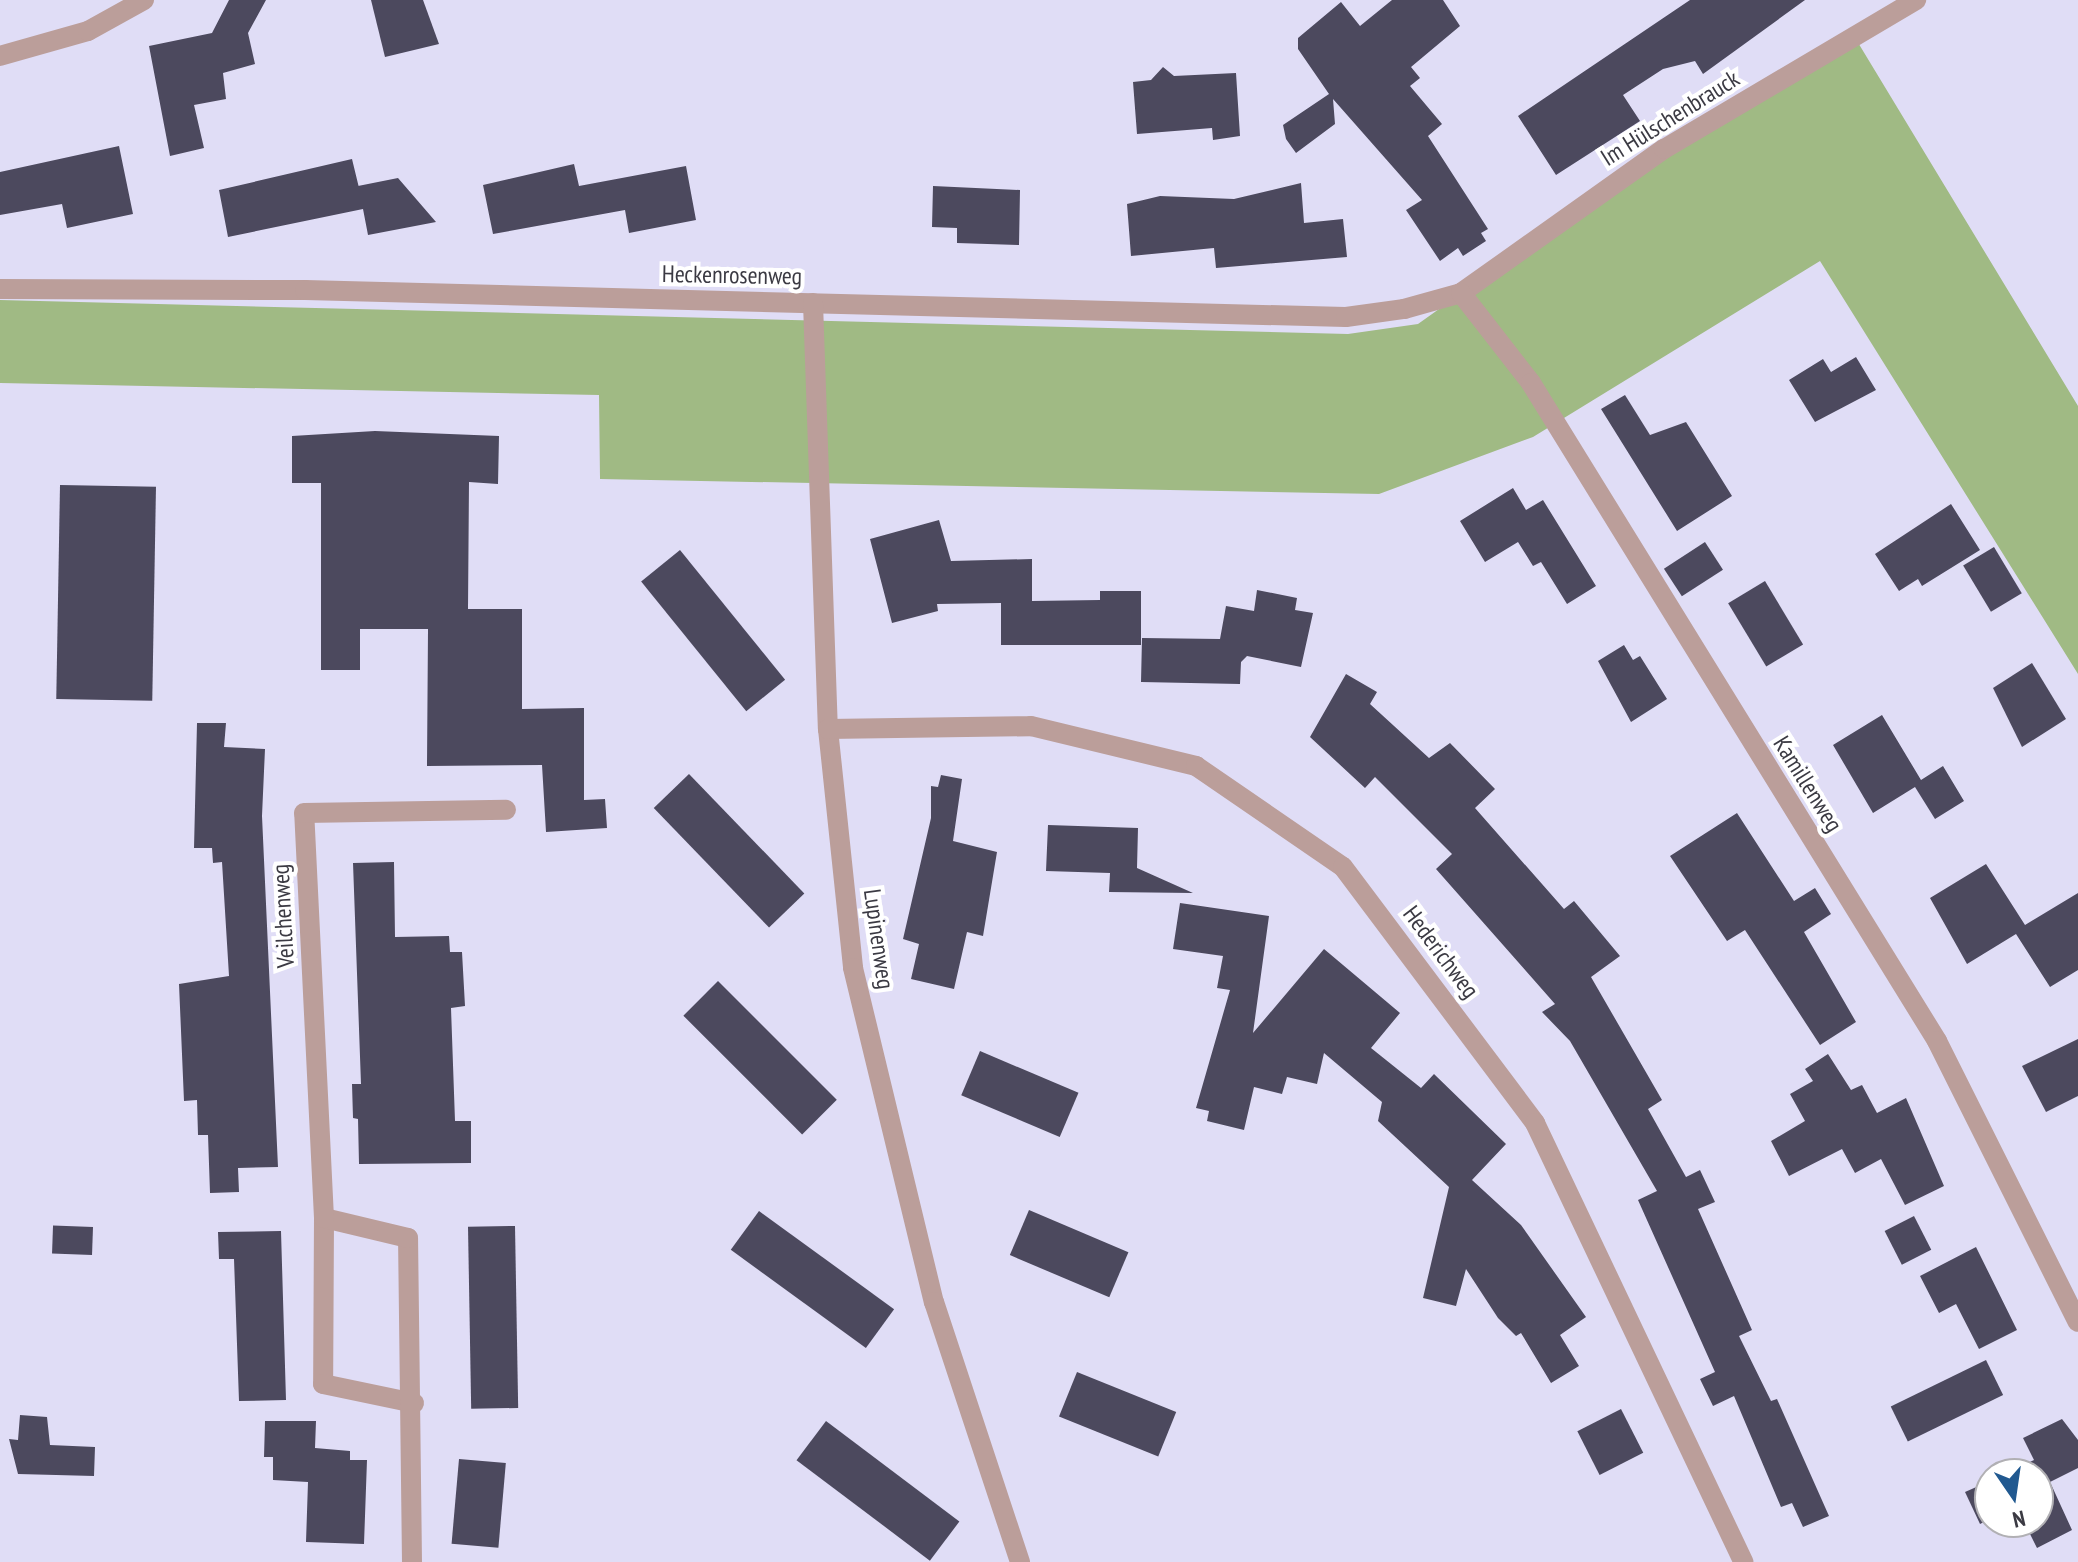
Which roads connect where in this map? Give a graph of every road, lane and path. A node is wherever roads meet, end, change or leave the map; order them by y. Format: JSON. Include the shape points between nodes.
{"nodes":[{"id":1,"x":144,"y":0,"type":"edge"},
{"id":2,"x":1916,"y":0,"type":"edge"},
{"id":3,"x":0,"y":56,"type":"edge"},
{"id":4,"x":0,"y":289,"type":"edge"},
{"id":5,"x":1461,"y":293,"type":"junction"},
{"id":6,"x":813,"y":303,"type":"junction"},
{"id":7,"x":828,"y":729,"type":"junction"},
{"id":8,"x":506,"y":810,"type":"dead end"},
{"id":9,"x":324,"y":1218,"type":"junction"},
{"id":10,"x":2078,"y":1322,"type":"edge"},
{"id":11,"x":414,"y":1403,"type":"junction"},
{"id":12,"x":412,"y":1562,"type":"edge"},
{"id":13,"x":1020,"y":1562,"type":"edge"},
{"id":14,"x":1743,"y":1562,"type":"edge"}],
"edges":[{"from":1,"to":3,"type":"street","via":[[88,31]]},
{"from":2,"to":5,"type":"street","name":"Im Hülschenbrauck","via":[[1664,149]]},
{"from":4,"to":6,"type":"street","name":"Heckenrosenweg"},
{"from":5,"to":6,"type":"street","name":"Heckenrosenweg","via":[[1346,317]]},
{"from":5,"to":10,"type":"street","name":"Kamillenweg","via":[[1531,383],[1937,1041]]},
{"from":6,"to":7,"type":"street","name":"Lupinenweg"},
{"from":7,"to":13,"type":"street","name":"Lupinenweg","via":[[853,968],[934,1302]]},
{"from":7,"to":14,"type":"street","name":"Hederichweg","via":[[1031,726],[1196,766],[1343,867],[1535,1123]]},
{"from":8,"to":9,"type":"street","name":"Veilchenweg","via":[[304,813]]},
{"from":9,"to":11,"type":"street","via":[[408,1238]]},
{"from":9,"to":11,"type":"street","name":"Veilchenweg","via":[[323,1384]]},
{"from":11,"to":12,"type":"street"}]}
